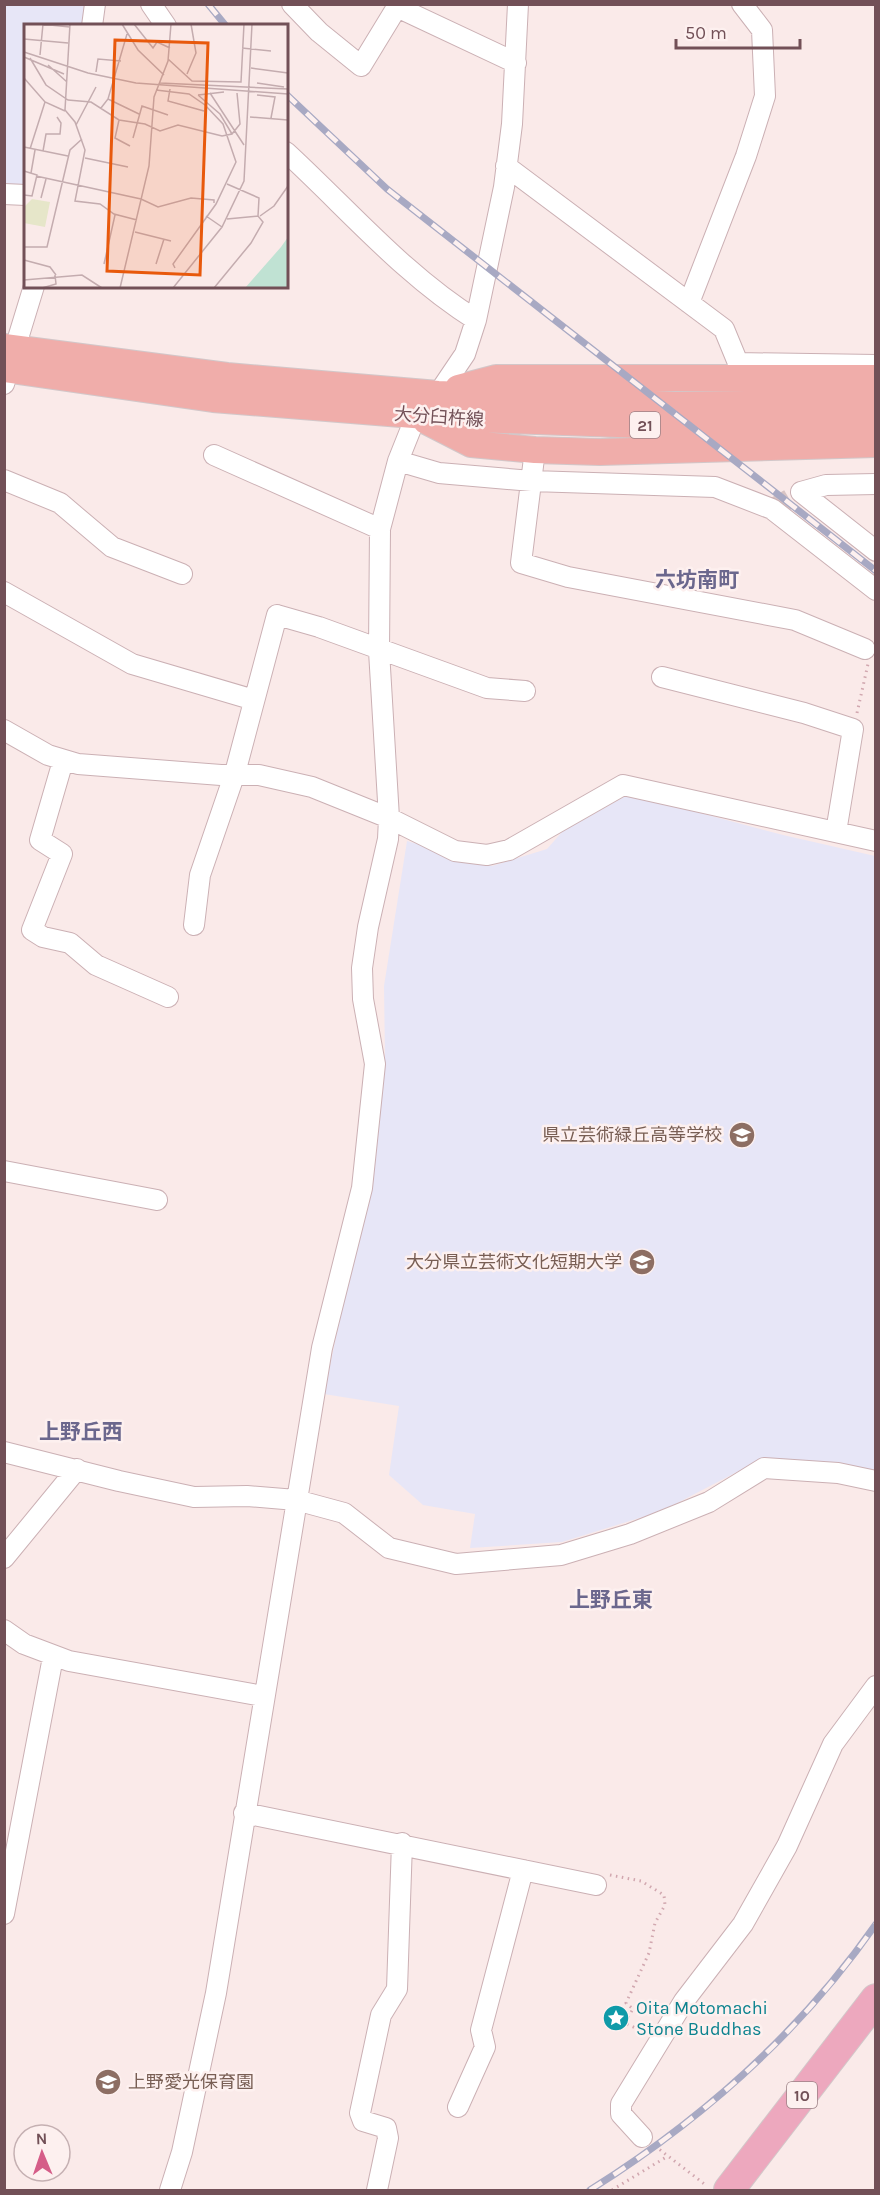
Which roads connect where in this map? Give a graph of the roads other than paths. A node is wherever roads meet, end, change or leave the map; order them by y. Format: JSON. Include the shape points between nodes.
{"nodes":[{"id":1,"x":95,"y":4,"type":"edge"},
{"id":2,"x":151,"y":4,"type":"edge"},
{"id":3,"x":292,"y":4,"type":"edge"},
{"id":4,"x":518,"y":4,"type":"edge"},
{"id":5,"x":742,"y":4,"type":"edge"},
{"id":6,"x":92,"y":24,"type":"edge"},
{"id":7,"x":165,"y":24,"type":"edge"},
{"id":8,"x":516,"y":63,"type":"junction"},
{"id":9,"x":288,"y":154,"type":"edge"},
{"id":10,"x":507,"y":166,"type":"junction"},
{"id":11,"x":4,"y":194,"type":"edge"},
{"id":12,"x":24,"y":195,"type":"edge"},
{"id":13,"x":33,"y":288,"type":"edge"},
{"id":14,"x":689,"y":303,"type":"junction"},
{"id":15,"x":476,"y":320,"type":"junction"},
{"id":16,"x":7,"y":364,"type":"edge"},
{"id":17,"x":876,"y":365,"type":"edge"},
{"id":18,"x":835,"y":371,"type":"junction"},
{"id":19,"x":876,"y":378,"type":"edge"},
{"id":20,"x":438,"y":394,"type":"junction"},
{"id":21,"x":876,"y":402,"type":"edge"},
{"id":22,"x":416,"y":416,"type":"junction"},
{"id":23,"x":876,"y":423,"type":"edge"},
{"id":24,"x":876,"y":444,"type":"edge"},
{"id":25,"x":535,"y":450,"type":"junction"},
{"id":26,"x":214,"y":455,"type":"dead end"},
{"id":27,"x":398,"y":462,"type":"junction"},
{"id":28,"x":4,"y":480,"type":"edge"},
{"id":29,"x":532,"y":481,"type":"junction"},
{"id":30,"x":876,"y":484,"type":"edge"},
{"id":31,"x":380,"y":529,"type":"junction"},
{"id":32,"x":876,"y":551,"type":"edge"},
{"id":33,"x":182,"y":574,"type":"dead end"},
{"id":34,"x":876,"y":590,"type":"edge"},
{"id":35,"x":4,"y":592,"type":"edge"},
{"id":36,"x":865,"y":648,"type":"road end"},
{"id":37,"x":379,"y":651,"type":"junction"},
{"id":38,"x":662,"y":677,"type":"dead end"},
{"id":39,"x":525,"y":691,"type":"dead end"},
{"id":40,"x":254,"y":700,"type":"junction"},
{"id":41,"x":4,"y":730,"type":"edge"},
{"id":42,"x":63,"y":761,"type":"junction"},
{"id":43,"x":235,"y":773,"type":"junction"},
{"id":44,"x":389,"y":819,"type":"junction"},
{"id":45,"x":836,"y":832,"type":"junction"},
{"id":46,"x":876,"y":841,"type":"edge"},
{"id":47,"x":194,"y":925,"type":"dead end"},
{"id":48,"x":168,"y":997,"type":"dead end"},
{"id":49,"x":4,"y":1171,"type":"edge"},
{"id":50,"x":157,"y":1200,"type":"dead end"},
{"id":51,"x":4,"y":1452,"type":"edge"},
{"id":52,"x":77,"y":1469,"type":"junction"},
{"id":53,"x":876,"y":1481,"type":"edge"},
{"id":54,"x":296,"y":1500,"type":"junction"},
{"id":55,"x":4,"y":1558,"type":"edge"},
{"id":56,"x":4,"y":1630,"type":"edge"},
{"id":57,"x":53,"y":1656,"type":"junction"},
{"id":58,"x":876,"y":1686,"type":"edge"},
{"id":59,"x":263,"y":1696,"type":"junction"},
{"id":60,"x":244,"y":1813,"type":"junction"},
{"id":61,"x":402,"y":1844,"type":"junction"},
{"id":62,"x":523,"y":1870,"type":"junction"},
{"id":63,"x":596,"y":1885,"type":"road end"},
{"id":64,"x":4,"y":1914,"type":"edge"},
{"id":65,"x":876,"y":1999,"type":"edge"},
{"id":66,"x":458,"y":2107,"type":"dead end"},
{"id":67,"x":642,"y":2137,"type":"road end"},
{"id":68,"x":170,"y":2190,"type":"edge"},
{"id":69,"x":377,"y":2190,"type":"edge"},
{"id":70,"x":729,"y":2190,"type":"edge"}],
"edges":[{"from":1,"to":6,"type":"street"},
{"from":2,"to":7,"type":"street"},
{"from":3,"to":8,"type":"street","via":[[361,66],[397,7]]},
{"from":4,"to":8,"type":"street"},
{"from":5,"to":14,"type":"street","via":[[762,30],[765,96]]},
{"from":8,"to":10,"type":"street"},
{"from":9,"to":15,"type":"street","via":[[440,298]]},
{"from":10,"to":14,"type":"street"},
{"from":10,"to":15,"type":"street"},
{"from":11,"to":12,"type":"street"},
{"from":13,"to":16,"type":"street"},
{"from":14,"to":18,"type":"street","via":[[724,329],[738,363]]},
{"from":15,"to":20,"type":"street","via":[[465,354]]},
{"from":16,"to":20,"type":"main road","name":"大分臼杵線","number":"21","via":[[227,376]]},
{"from":16,"to":22,"type":"main road","name":"大分臼杵線","number":"21","via":[[213,399]]},
{"from":17,"to":18,"type":"street"},
{"from":18,"to":19,"type":"main road"},
{"from":18,"to":20,"type":"main road","via":[[496,378]]},
{"from":20,"to":21,"type":"main road","name":"大分臼杵線","number":"21","via":[[675,405]]},
{"from":20,"to":22,"type":"street"},
{"from":22,"to":23,"type":"main road","name":"大分臼杵線","number":"21","via":[[673,426]]},
{"from":22,"to":25,"type":"main road","via":[[471,444]]},
{"from":22,"to":27,"type":"street"},
{"from":24,"to":25,"type":"main road","via":[[600,452]]},
{"from":25,"to":29,"type":"street"},
{"from":26,"to":31,"type":"street"},
{"from":27,"to":29,"type":"street","via":[[439,472]]},
{"from":27,"to":31,"type":"street"},
{"from":28,"to":33,"type":"street","via":[[60,503],[112,548]]},
{"from":29,"to":34,"type":"street","via":[[715,487],[772,509]]},
{"from":29,"to":36,"type":"street","via":[[521,563],[568,577],[795,620]]},
{"from":30,"to":32,"type":"street","via":[[826,485],[801,492]]},
{"from":31,"to":37,"type":"street"},
{"from":35,"to":40,"type":"street","via":[[132,664]]},
{"from":37,"to":39,"type":"street","via":[[487,688]]},
{"from":37,"to":40,"type":"street","via":[[277,615]]},
{"from":37,"to":44,"type":"street"},
{"from":38,"to":45,"type":"street","via":[[853,729]]},
{"from":40,"to":43,"type":"street"},
{"from":41,"to":42,"type":"street"},
{"from":42,"to":43,"type":"street"},
{"from":42,"to":48,"type":"street","via":[[40,840],[62,854],[32,930],[43,937],[70,943],[96,965]]},
{"from":43,"to":44,"type":"street","via":[[312,786]]},
{"from":43,"to":47,"type":"street","via":[[200,875]]},
{"from":44,"to":45,"type":"street","via":[[455,851],[487,855],[509,850],[623,785]]},
{"from":44,"to":54,"type":"street","via":[[362,968],[363,999],[375,1064],[362,1188],[322,1348]]},
{"from":45,"to":46,"type":"street"},
{"from":49,"to":50,"type":"street"},
{"from":51,"to":52,"type":"street"},
{"from":52,"to":54,"type":"street","via":[[194,1497]]},
{"from":52,"to":55,"type":"street"},
{"from":53,"to":54,"type":"street","via":[[838,1473],[764,1468],[709,1502],[630,1534],[561,1555],[456,1564],[389,1548],[344,1513]]},
{"from":54,"to":59,"type":"street"},
{"from":56,"to":57,"type":"street"},
{"from":57,"to":59,"type":"street"},
{"from":57,"to":64,"type":"street"},
{"from":58,"to":67,"type":"street","via":[[833,1744],[787,1846],[743,1924],[695,1984],[621,2104],[621,2114]]},
{"from":59,"to":60,"type":"street"},
{"from":60,"to":61,"type":"street"},
{"from":60,"to":68,"type":"street","via":[[216,1993],[182,2152]]},
{"from":61,"to":62,"type":"street"},
{"from":61,"to":69,"type":"street","via":[[397,1989],[381,2015],[360,2113],[363,2121],[386,2128],[388,2138]]},
{"from":62,"to":63,"type":"street"},
{"from":62,"to":66,"type":"street","via":[[481,2030],[485,2047]]},
{"from":65,"to":70,"type":"highway","number":"10"}]}
